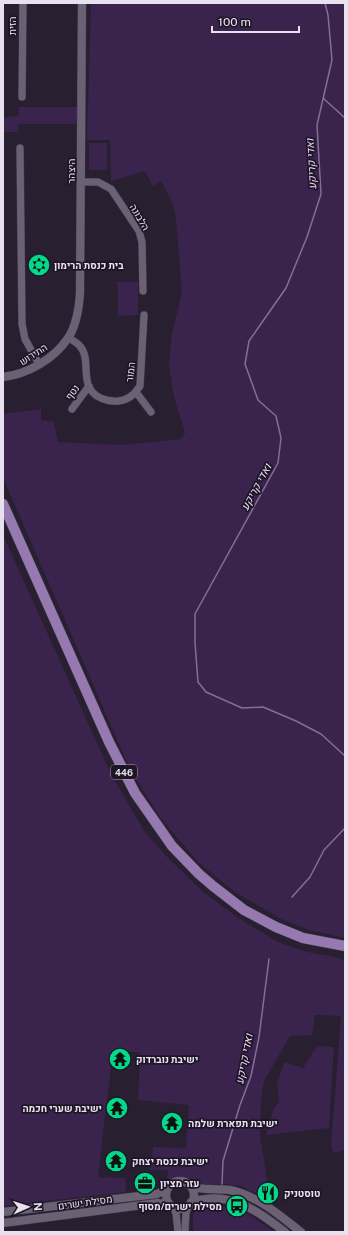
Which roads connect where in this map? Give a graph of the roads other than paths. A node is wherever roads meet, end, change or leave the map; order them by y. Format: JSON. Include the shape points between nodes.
{"nodes":[{"id":1,"x":22,"y":3,"type":"edge"},
{"id":2,"x":82,"y":3,"type":"edge"},
{"id":3,"x":22,"y":98,"type":"dead end"},
{"id":4,"x":20,"y":148,"type":"dead end"},
{"id":5,"x":81,"y":182,"type":"junction"},
{"id":6,"x":143,"y":291,"type":"dead end"},
{"id":7,"x":144,"y":315,"type":"dead end"},
{"id":8,"x":69,"y":338,"type":"junction"},
{"id":9,"x":38,"y":364,"type":"junction"},
{"id":10,"x":3,"y":378,"type":"edge"},
{"id":11,"x":89,"y":386,"type":"junction"},
{"id":12,"x":136,"y":392,"type":"junction"},
{"id":13,"x":72,"y":409,"type":"dead end"},
{"id":14,"x":151,"y":412,"type":"dead end"},
{"id":15,"x":3,"y":504,"type":"edge"},
{"id":16,"x":3,"y":518,"type":"edge"},
{"id":17,"x":344,"y":951,"type":"edge"},
{"id":18,"x":190,"y":1186,"type":"junction"},
{"id":19,"x":167,"y":1189,"type":"junction"},
{"id":20,"x":190,"y":1204,"type":"junction"},
{"id":21,"x":172,"y":1206,"type":"junction"},
{"id":22,"x":3,"y":1212,"type":"edge"},
{"id":23,"x":3,"y":1223,"type":"edge"},
{"id":24,"x":178,"y":1232,"type":"edge"},
{"id":25,"x":185,"y":1232,"type":"edge"},
{"id":26,"x":285,"y":1232,"type":"edge"},
{"id":27,"x":301,"y":1232,"type":"edge"}],
"edges":[{"from":1,"to":3,"type":"street","name":"הזית"},
{"from":2,"to":5,"type":"street","name":"היצהר"},
{"from":4,"to":9,"type":"street","via":[[22,324],[25,339]]},
{"from":5,"to":6,"type":"street","name":"הלבונה","via":[[98,182],[111,189],[139,231],[142,242]]},
{"from":5,"to":8,"type":"street","name":"היצהר","via":[[79,305]]},
{"from":7,"to":12,"type":"street","name":"המור","via":[[142,377]]},
{"from":8,"to":9,"type":"street","name":"התירוש"},
{"from":8,"to":11,"type":"street","via":[[83,351]]},
{"from":9,"to":10,"type":"street","name":"התירוש","via":[[22,373]]},
{"from":11,"to":12,"type":"street","name":"המור","via":[[99,397],[114,401],[122,401]]},
{"from":11,"to":13,"type":"street","name":"נטף"},
{"from":12,"to":14,"type":"street"},
{"from":15,"to":17,"type":"main road","number":"446","via":[[109,742],[135,793],[172,846],[213,886],[244,910],[276,927]]},
{"from":16,"to":17,"type":"main road","number":"446","via":[[104,745],[130,796],[168,849],[209,891],[242,915],[288,938],[322,949]]},
{"from":18,"to":19,"type":"street","via":[[178,1182]]},
{"from":18,"to":20,"type":"street","via":[[193,1194]]},
{"from":18,"to":27,"type":"street","via":[[243,1194],[268,1206]]},
{"from":19,"to":21,"type":"street","via":[[166,1198]]},
{"from":19,"to":22,"type":"street","name":"מסילת ישרים","via":[[157,1194]]},
{"from":20,"to":21,"type":"street","via":[[181,1209]]},
{"from":20,"to":25,"type":"street","via":[[186,1212]]},
{"from":20,"to":26,"type":"street","via":[[200,1199],[216,1198],[239,1203],[262,1214]]},
{"from":21,"to":23,"type":"street","name":"מסילת ישרים","via":[[158,1203]]},
{"from":21,"to":24,"type":"street","via":[[176,1213]]}]}
